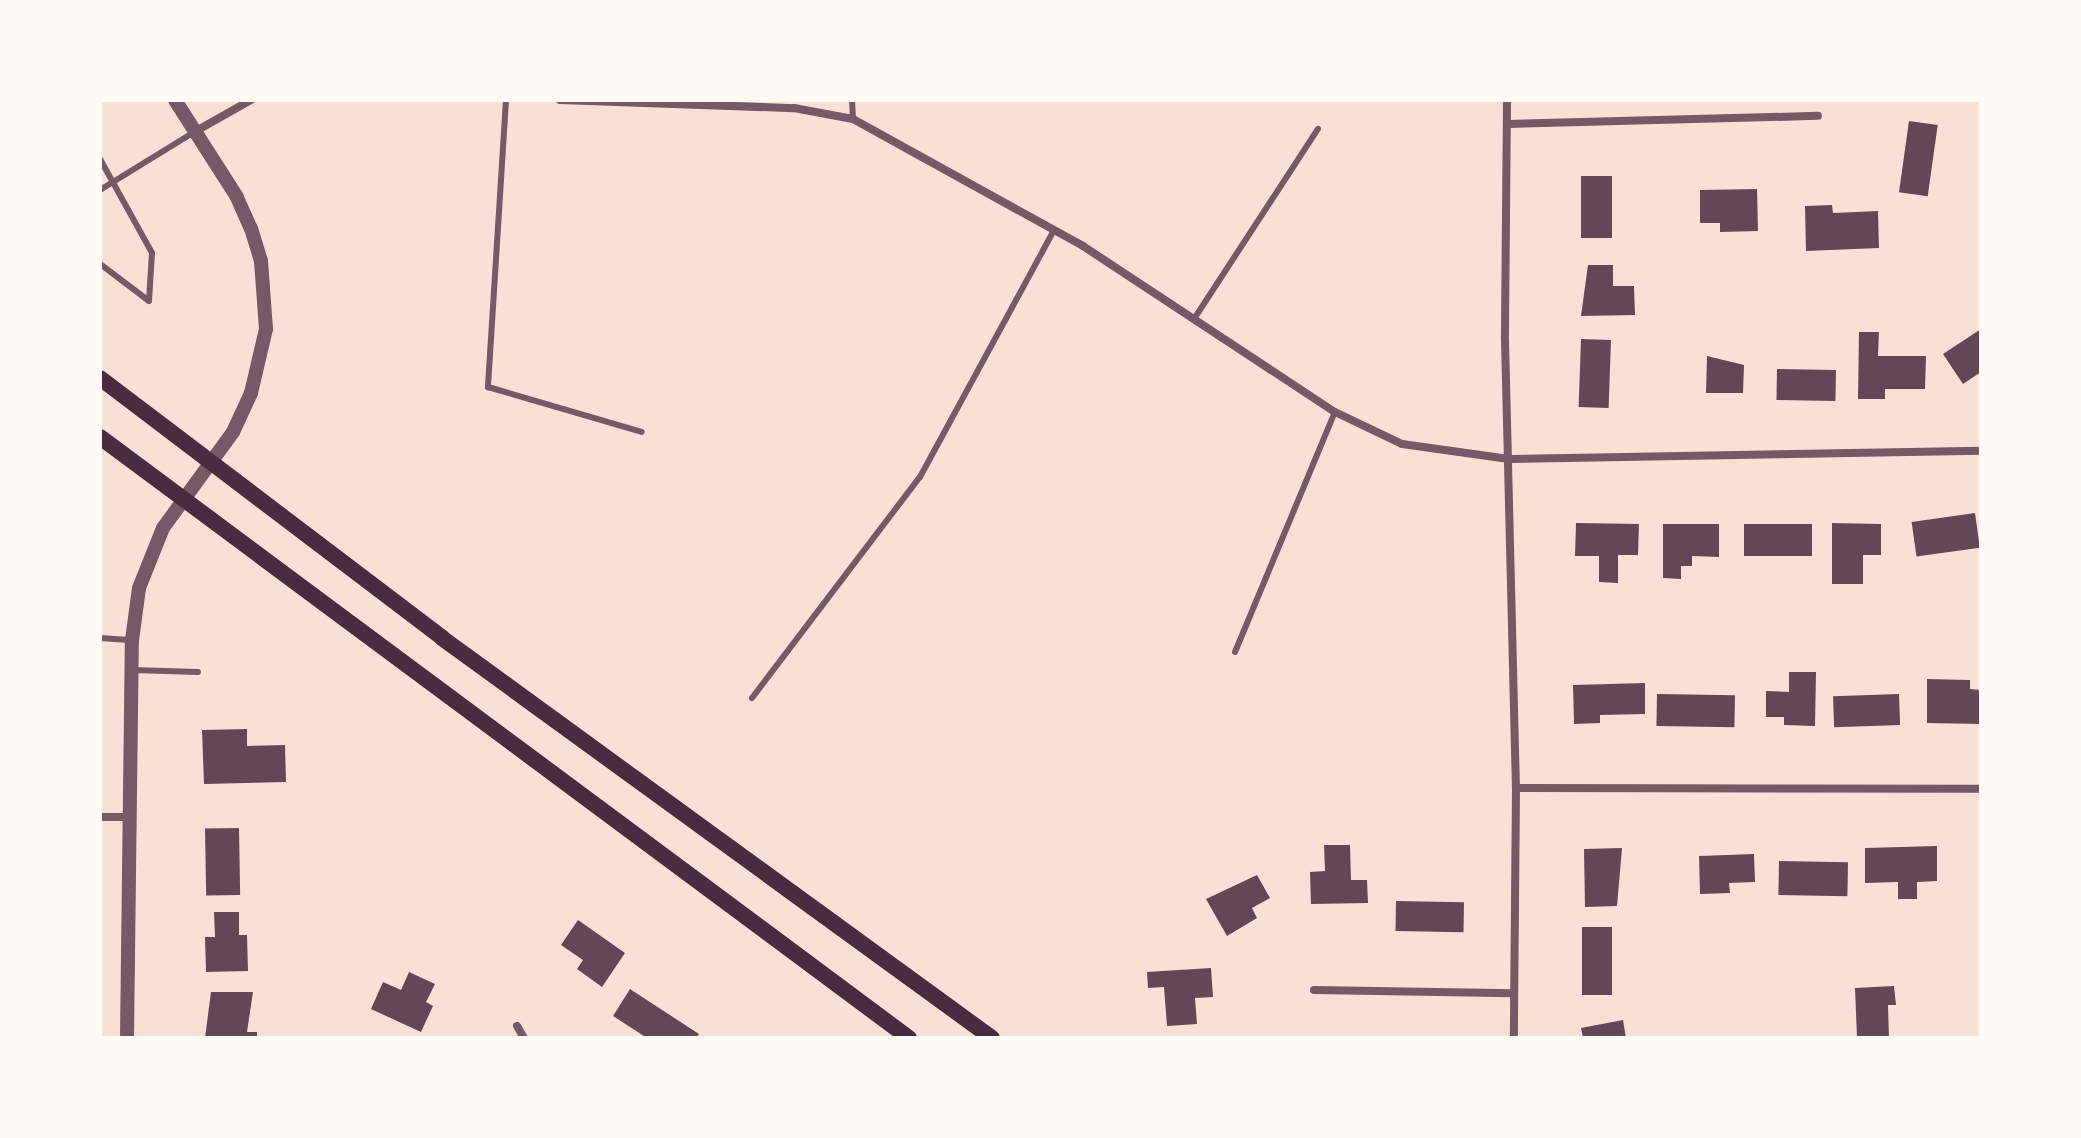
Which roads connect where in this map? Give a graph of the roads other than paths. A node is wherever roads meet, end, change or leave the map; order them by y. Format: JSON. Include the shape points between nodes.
{"nodes":[{"id":1,"x":175,"y":100,"type":"edge"},
{"id":2,"x":251,"y":100,"type":"edge"},
{"id":3,"x":506,"y":100,"type":"edge"},
{"id":4,"x":560,"y":100,"type":"edge"},
{"id":5,"x":852,"y":100,"type":"edge"},
{"id":6,"x":1507,"y":100,"type":"edge"},
{"id":7,"x":1818,"y":116,"type":"dead end"},
{"id":8,"x":853,"y":119,"type":"junction"},
{"id":9,"x":1507,"y":124,"type":"junction"},
{"id":10,"x":1318,"y":129,"type":"dead end"},
{"id":11,"x":196,"y":131,"type":"junction"},
{"id":12,"x":100,"y":159,"type":"edge"},
{"id":13,"x":113,"y":183,"type":"junction"},
{"id":14,"x":100,"y":190,"type":"edge"},
{"id":15,"x":1054,"y":230,"type":"junction"},
{"id":16,"x":100,"y":264,"type":"edge"},
{"id":17,"x":1194,"y":319,"type":"junction"},
{"id":18,"x":100,"y":378,"type":"edge"},
{"id":19,"x":1335,"y":412,"type":"junction"},
{"id":20,"x":642,"y":432,"type":"dead end"},
{"id":21,"x":100,"y":437,"type":"edge"},
{"id":22,"x":1981,"y":451,"type":"edge"},
{"id":23,"x":1509,"y":459,"type":"junction"},
{"id":24,"x":212,"y":460,"type":"junction"},
{"id":25,"x":183,"y":498,"type":"junction"},
{"id":26,"x":100,"y":638,"type":"edge"},
{"id":27,"x":132,"y":640,"type":"junction"},
{"id":28,"x":1235,"y":652,"type":"dead end"},
{"id":29,"x":132,"y":670,"type":"junction"},
{"id":30,"x":198,"y":672,"type":"dead end"},
{"id":31,"x":752,"y":698,"type":"dead end"},
{"id":32,"x":1516,"y":788,"type":"junction"},
{"id":33,"x":1981,"y":789,"type":"edge"},
{"id":34,"x":100,"y":817,"type":"edge"},
{"id":35,"x":129,"y":817,"type":"junction"},
{"id":36,"x":1314,"y":990,"type":"dead end"},
{"id":37,"x":1514,"y":993,"type":"junction"},
{"id":38,"x":517,"y":1026,"type":"dead end"},
{"id":39,"x":127,"y":1038,"type":"edge"},
{"id":40,"x":524,"y":1038,"type":"edge"},
{"id":41,"x":909,"y":1038,"type":"edge"},
{"id":42,"x":992,"y":1038,"type":"edge"},
{"id":43,"x":1514,"y":1038,"type":"edge"}],
"edges":[{"from":1,"to":11,"type":"street"},
{"from":2,"to":11,"type":"street"},
{"from":3,"to":20,"type":"lane","via":[[488,387]]},
{"from":4,"to":8,"type":"street","via":[[794,108]]},
{"from":5,"to":8,"type":"lane"},
{"from":6,"to":9,"type":"street"},
{"from":7,"to":9,"type":"street"},
{"from":8,"to":15,"type":"street"},
{"from":9,"to":23,"type":"street"},
{"from":10,"to":17,"type":"lane"},
{"from":11,"to":13,"type":"lane"},
{"from":11,"to":24,"type":"street","via":[[251,229],[265,297],[266,329],[251,393]]},
{"from":12,"to":13,"type":"lane"},
{"from":13,"to":14,"type":"lane"},
{"from":13,"to":16,"type":"lane","via":[[152,253],[149,301]]},
{"from":15,"to":17,"type":"street"},
{"from":15,"to":31,"type":"lane","via":[[920,477]]},
{"from":17,"to":19,"type":"street"},
{"from":18,"to":24,"type":"main road"},
{"from":19,"to":23,"type":"street","via":[[1402,444]]},
{"from":19,"to":28,"type":"lane"},
{"from":21,"to":25,"type":"main road"},
{"from":22,"to":23,"type":"street"},
{"from":23,"to":32,"type":"street"},
{"from":24,"to":25,"type":"street"},
{"from":24,"to":42,"type":"main road","via":[[442,638]]},
{"from":25,"to":27,"type":"street","via":[[149,559]]},
{"from":25,"to":41,"type":"main road"},
{"from":26,"to":27,"type":"lane"},
{"from":27,"to":29,"type":"street"},
{"from":29,"to":30,"type":"lane"},
{"from":29,"to":35,"type":"street"},
{"from":32,"to":33,"type":"street"},
{"from":32,"to":37,"type":"street"},
{"from":34,"to":35,"type":"street"},
{"from":35,"to":39,"type":"street"},
{"from":36,"to":37,"type":"street"},
{"from":37,"to":43,"type":"street"},
{"from":38,"to":40,"type":"street"}]}
